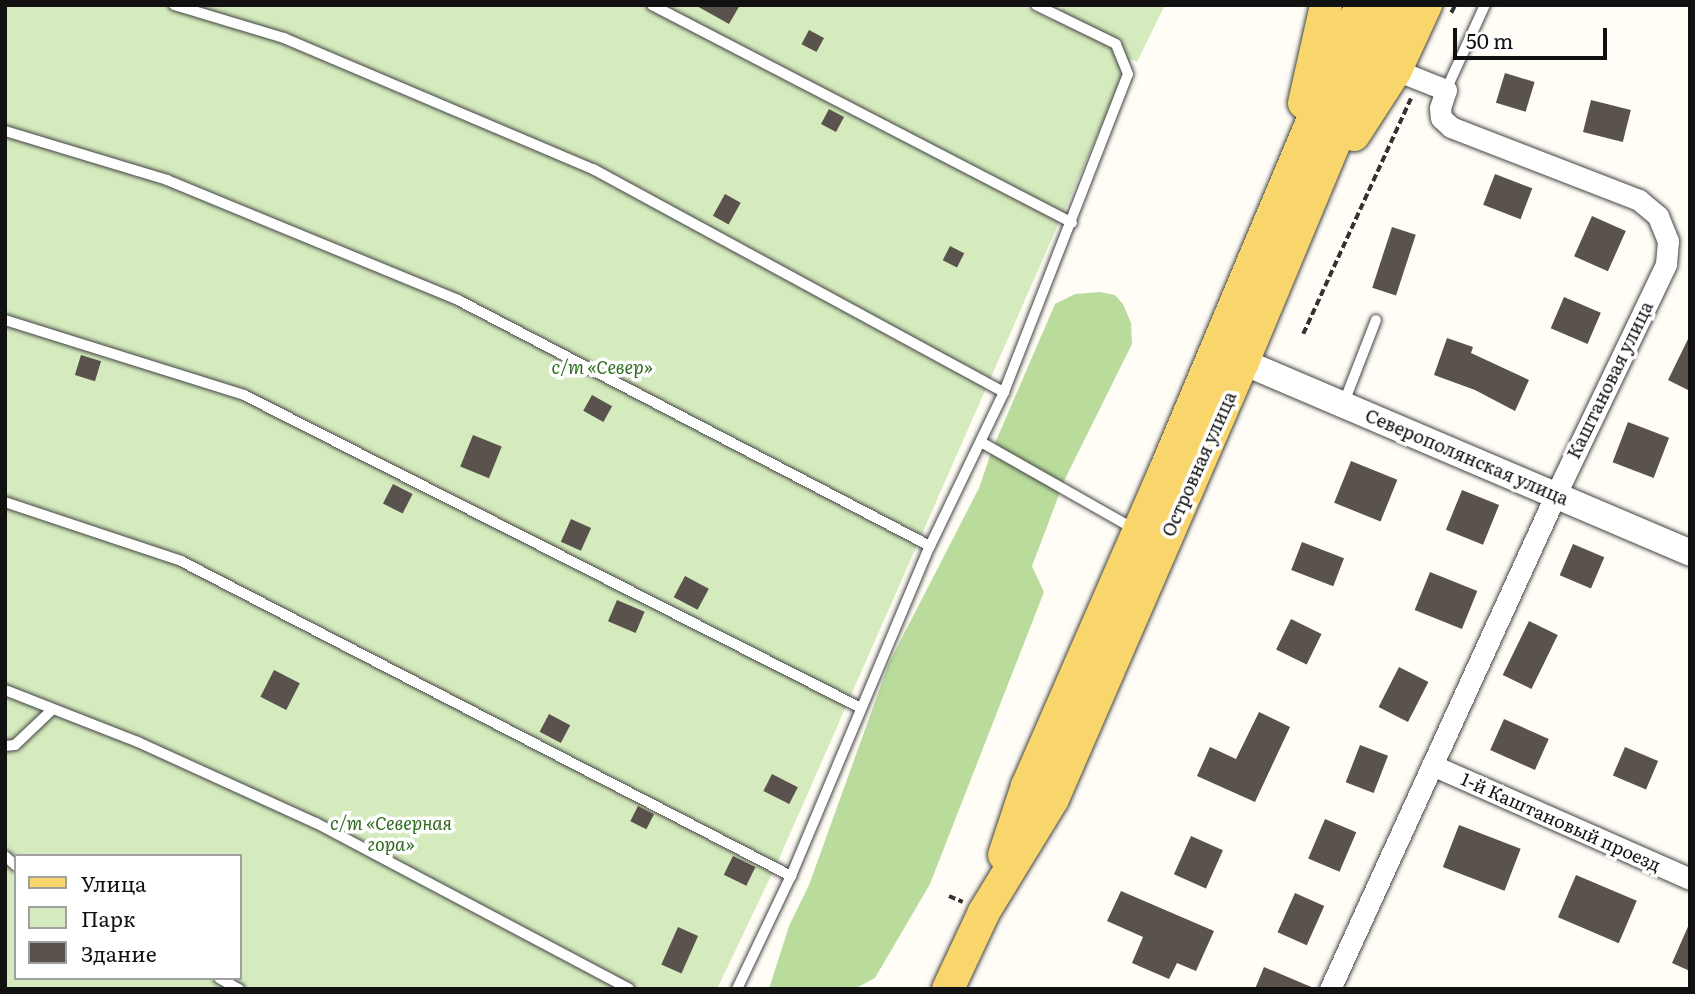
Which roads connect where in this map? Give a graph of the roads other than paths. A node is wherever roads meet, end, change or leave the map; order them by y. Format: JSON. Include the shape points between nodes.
{"nodes":[{"id":1,"x":174,"y":5,"type":"edge"},
{"id":2,"x":652,"y":5,"type":"edge"},
{"id":3,"x":1037,"y":5,"type":"edge"},
{"id":4,"x":1326,"y":5,"type":"edge"},
{"id":5,"x":1361,"y":5,"type":"edge"},
{"id":6,"x":1392,"y":5,"type":"edge"},
{"id":7,"x":1426,"y":5,"type":"edge"},
{"id":8,"x":1485,"y":5,"type":"edge"},
{"id":9,"x":1404,"y":83,"type":"junction"},
{"id":10,"x":1446,"y":90,"type":"junction"},
{"id":11,"x":5,"y":131,"type":"edge"},
{"id":12,"x":1296,"y":199,"type":"junction"},
{"id":13,"x":1072,"y":223,"type":"junction"},
{"id":14,"x":5,"y":320,"type":"edge"},
{"id":15,"x":1376,"y":320,"type":"dead end"},
{"id":16,"x":1243,"y":362,"type":"junction"},
{"id":17,"x":1004,"y":391,"type":"junction"},
{"id":18,"x":1343,"y":405,"type":"junction"},
{"id":19,"x":981,"y":442,"type":"junction"},
{"id":20,"x":1556,"y":494,"type":"junction"},
{"id":21,"x":5,"y":502,"type":"edge"},
{"id":22,"x":1139,"y":531,"type":"junction"},
{"id":23,"x":930,"y":546,"type":"junction"},
{"id":24,"x":1690,"y":553,"type":"edge"},
{"id":25,"x":5,"y":690,"type":"edge"},
{"id":26,"x":859,"y":707,"type":"junction"},
{"id":27,"x":53,"y":709,"type":"junction"},
{"id":28,"x":5,"y":746,"type":"edge"},
{"id":29,"x":1432,"y":765,"type":"junction"},
{"id":30,"x":791,"y":876,"type":"junction"},
{"id":31,"x":1690,"y":879,"type":"edge"},
{"id":32,"x":984,"y":912,"type":"junction"},
{"id":33,"x":223,"y":980,"type":"edge"},
{"id":34,"x":239,"y":989,"type":"edge"},
{"id":35,"x":629,"y":989,"type":"edge"},
{"id":36,"x":737,"y":989,"type":"edge"},
{"id":37,"x":948,"y":989,"type":"edge"},
{"id":38,"x":1331,"y":989,"type":"edge"}],
"edges":[{"from":1,"to":17,"type":"lane","via":[[284,38],[593,169]]},
{"from":2,"to":13,"type":"lane"},
{"from":3,"to":13,"type":"lane","via":[[1116,44],[1128,74]]},
{"from":4,"to":12,"type":"main road"},
{"from":5,"to":12,"type":"main road","name":"Островная улица"},
{"from":6,"to":12,"type":"main road","name":"Островная улица"},
{"from":7,"to":9,"type":"main road"},
{"from":8,"to":10,"type":"lane"},
{"from":9,"to":10,"type":"street"},
{"from":9,"to":12,"type":"main road"},
{"from":10,"to":20,"type":"street","name":"Каштановая улица","via":[[1441,118],[1451,127],[1639,200],[1658,216],[1668,241],[1666,264]]},
{"from":11,"to":23,"type":"lane","via":[[167,180],[458,300]]},
{"from":12,"to":16,"type":"main road","name":"Островная улица"},
{"from":12,"to":22,"type":"main road","name":"Островная улица"},
{"from":13,"to":17,"type":"lane"},
{"from":14,"to":26,"type":"lane","via":[[244,395]]},
{"from":15,"to":18,"type":"lane"},
{"from":16,"to":18,"type":"street","name":"Северополянская улица"},
{"from":16,"to":32,"type":"main road","name":"Островная улица","via":[[1053,799]]},
{"from":17,"to":19,"type":"lane"},
{"from":18,"to":20,"type":"street","name":"Северополянская улица"},
{"from":19,"to":22,"type":"lane"},
{"from":19,"to":23,"type":"lane"},
{"from":20,"to":24,"type":"street","name":"Северополянская улица"},
{"from":20,"to":29,"type":"street","name":"Каштановая улица"},
{"from":21,"to":30,"type":"lane","via":[[181,561]]},
{"from":22,"to":32,"type":"main road","name":"Островная улица","via":[[1027,786]]},
{"from":23,"to":26,"type":"lane"},
{"from":25,"to":27,"type":"lane"},
{"from":26,"to":30,"type":"lane"},
{"from":27,"to":28,"type":"lane","via":[[15,745]]},
{"from":27,"to":35,"type":"lane","via":[[138,742],[316,823]]},
{"from":29,"to":31,"type":"street","name":"1-й Каштановый проезд"},
{"from":29,"to":38,"type":"street","name":"Каштановая улица"},
{"from":30,"to":36,"type":"lane"},
{"from":32,"to":37,"type":"main road","name":"Островная улица"},
{"from":33,"to":34,"type":"lane"}]}
